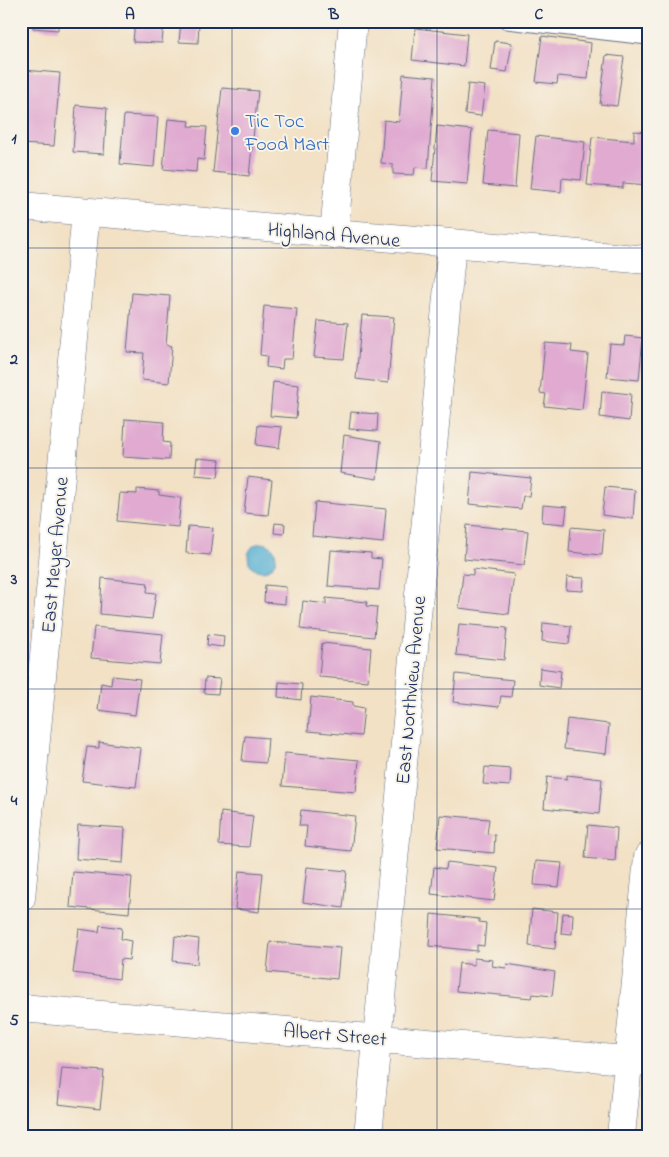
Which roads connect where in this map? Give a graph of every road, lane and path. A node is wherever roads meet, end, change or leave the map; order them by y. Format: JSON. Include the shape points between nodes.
{"nodes":[{"id":1,"x":354,"y":21,"type":"edge"},
{"id":2,"x":508,"y":21,"type":"edge"},
{"id":3,"x":536,"y":22,"type":"edge"},
{"id":4,"x":648,"y":37,"type":"edge"},
{"id":5,"x":21,"y":206,"type":"edge"},
{"id":6,"x":86,"y":212,"type":"junction"},
{"id":7,"x":334,"y":234,"type":"junction"},
{"id":8,"x":452,"y":244,"type":"junction"},
{"id":9,"x":648,"y":260,"type":"edge"},
{"id":10,"x":648,"y":856,"type":"edge"},
{"id":11,"x":21,"y":898,"type":"edge"},
{"id":12,"x":21,"y":1008,"type":"edge"},
{"id":13,"x":377,"y":1038,"type":"junction"},
{"id":14,"x":638,"y":1061,"type":"edge"},
{"id":15,"x":368,"y":1136,"type":"edge"},
{"id":16,"x":621,"y":1136,"type":"edge"}],
"edges":[{"from":1,"to":7,"type":"street"},
{"from":2,"to":3,"type":"lane"},
{"from":3,"to":4,"type":"lane"},
{"from":5,"to":6,"type":"street","name":"Highland Avenue"},
{"from":6,"to":7,"type":"street","name":"Highland Avenue"},
{"from":6,"to":11,"type":"street","name":"East Meyer Avenue"},
{"from":7,"to":8,"type":"street","name":"Highland Avenue"},
{"from":8,"to":9,"type":"street","name":"Highland Avenue"},
{"from":8,"to":13,"type":"street","name":"East Northview Avenue"},
{"from":10,"to":14,"type":"street"},
{"from":12,"to":13,"type":"street","name":"Albert Street"},
{"from":13,"to":14,"type":"street","name":"Albert Street"},
{"from":13,"to":15,"type":"street","name":"East Northview Avenue"},
{"from":14,"to":16,"type":"street"}]}
